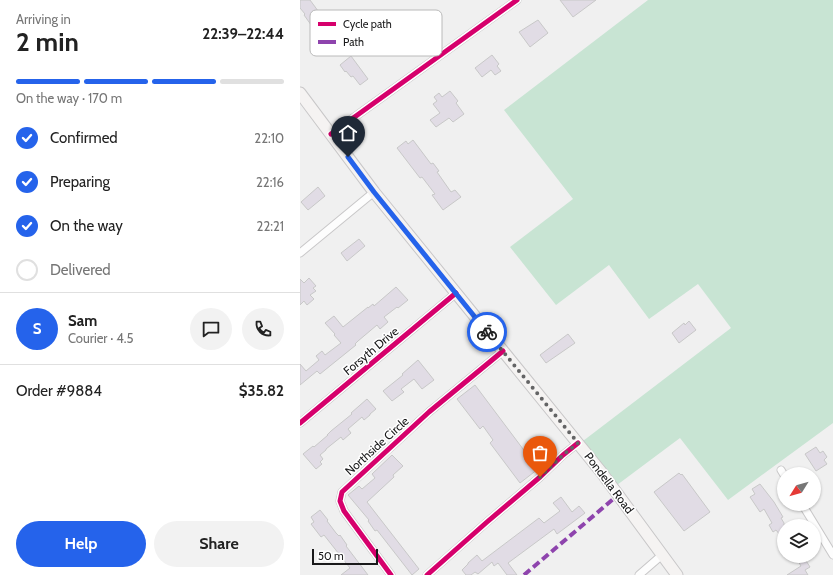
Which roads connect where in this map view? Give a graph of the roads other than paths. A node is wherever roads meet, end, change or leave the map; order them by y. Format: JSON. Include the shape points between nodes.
{"nodes":[{"id":1,"x":517,"y":0,"type":"edge"},
{"id":2,"x":442,"y":54,"type":"edge"},
{"id":3,"x":439,"y":56,"type":"edge"},
{"id":4,"x":300,"y":93,"type":"edge"},
{"id":5,"x":331,"y":134,"type":"junction"},
{"id":6,"x":374,"y":192,"type":"junction"},
{"id":7,"x":300,"y":253,"type":"edge"},
{"id":8,"x":456,"y":293,"type":"junction"},
{"id":9,"x":503,"y":351,"type":"junction"},
{"id":10,"x":300,"y":423,"type":"edge"},
{"id":11,"x":578,"y":443,"type":"junction"},
{"id":12,"x":806,"y":511,"type":"edge"},
{"id":13,"x":662,"y":555,"type":"junction"},
{"id":14,"x":833,"y":555,"type":"edge"},
{"id":15,"x":392,"y":575,"type":"edge"},
{"id":16,"x":427,"y":575,"type":"edge"},
{"id":17,"x":639,"y":575,"type":"edge"},
{"id":18,"x":677,"y":575,"type":"edge"}],
"edges":[{"from":1,"to":2,"type":"street"},
{"from":3,"to":5,"type":"street"},
{"from":4,"to":5,"type":"main road","name":"Pondella Road"},
{"from":5,"to":6,"type":"main road","name":"Pondella Road"},
{"from":6,"to":7,"type":"street"},
{"from":6,"to":8,"type":"main road","name":"Pondella Road"},
{"from":8,"to":9,"type":"main road","name":"Pondella Road"},
{"from":8,"to":10,"type":"street","name":"Forsyth Drive"},
{"from":9,"to":11,"type":"main road","name":"Pondella Road"},
{"from":9,"to":15,"type":"street","name":"Northside Circle","via":[[429,412],[342,492],[340,501],[344,511]]},
{"from":11,"to":13,"type":"main road","name":"Pondella Road"},
{"from":11,"to":16,"type":"street"},
{"from":12,"to":14,"type":"street"},
{"from":13,"to":17,"type":"street"},
{"from":13,"to":18,"type":"main road","name":"Pondella Road"}]}
